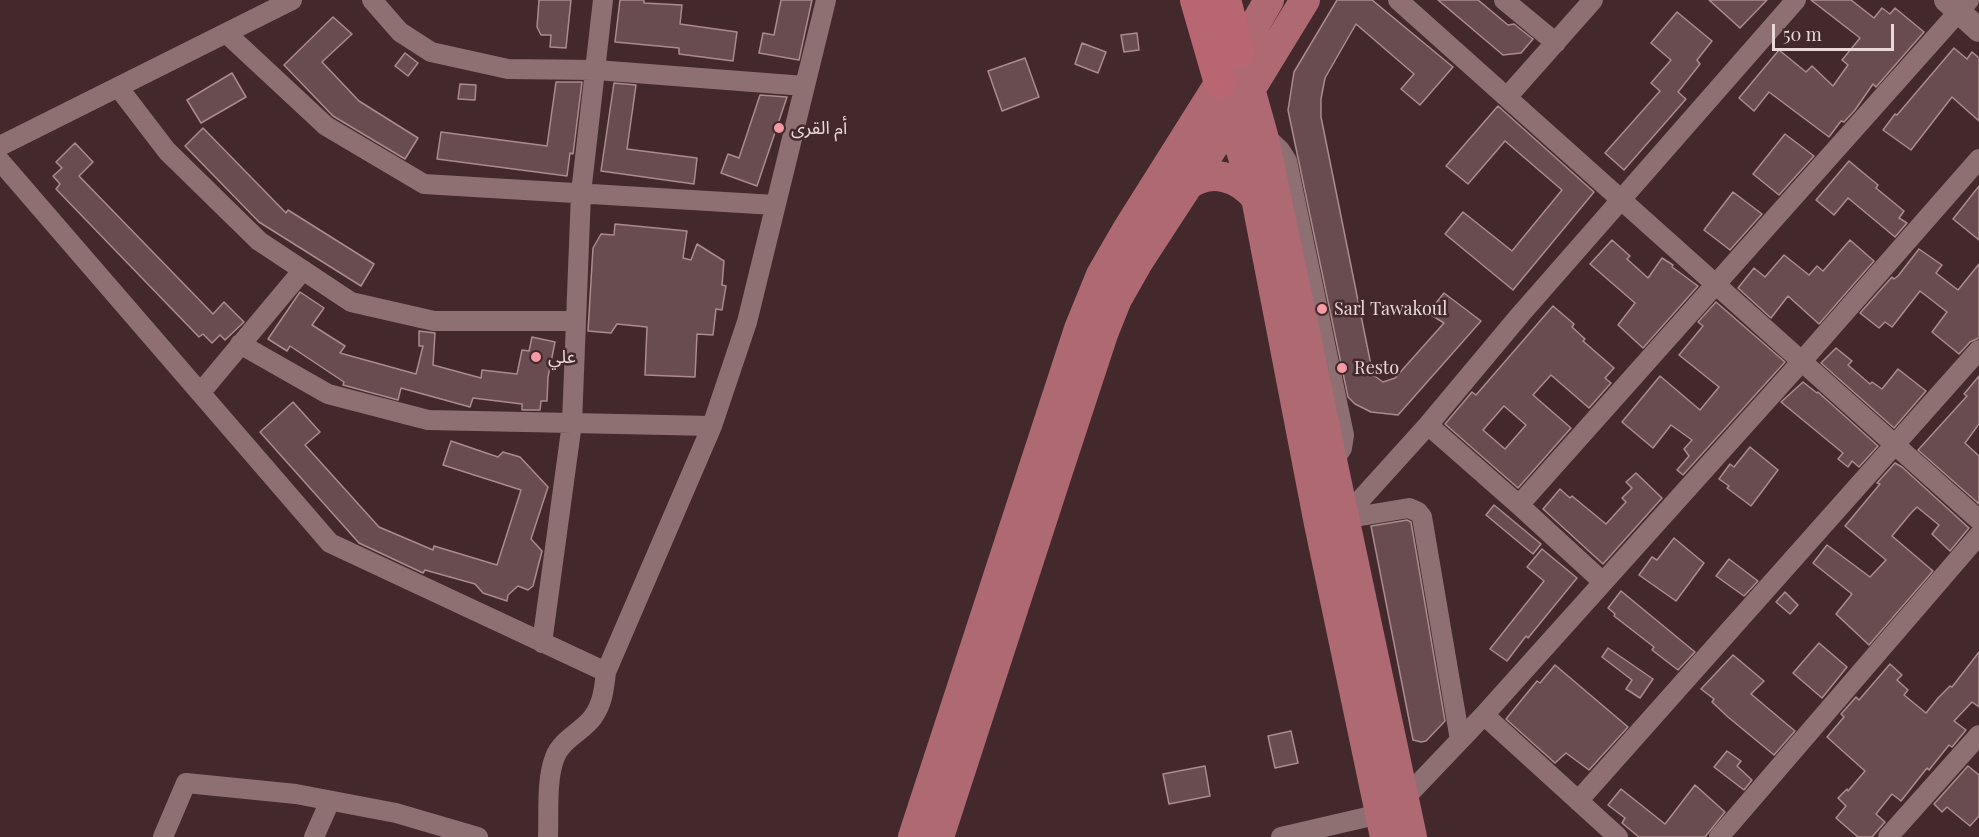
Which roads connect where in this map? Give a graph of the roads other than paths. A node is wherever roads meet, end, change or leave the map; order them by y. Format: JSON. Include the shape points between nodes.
{"nodes":[{"id":1,"x":291,"y":0,"type":"edge"},
{"id":2,"x":372,"y":0,"type":"edge"},
{"id":3,"x":603,"y":0,"type":"edge"},
{"id":4,"x":826,"y":0,"type":"edge"},
{"id":5,"x":1196,"y":0,"type":"edge"},
{"id":6,"x":1225,"y":0,"type":"edge"},
{"id":7,"x":1269,"y":0,"type":"edge"},
{"id":8,"x":1305,"y":0,"type":"edge"},
{"id":9,"x":1398,"y":0,"type":"edge"},
{"id":10,"x":1504,"y":0,"type":"edge"},
{"id":11,"x":1593,"y":0,"type":"edge"},
{"id":12,"x":1796,"y":0,"type":"edge"},
{"id":13,"x":1958,"y":4,"type":"edge"},
{"id":14,"x":1979,"y":30,"type":"edge"},
{"id":15,"x":226,"y":33,"type":"junction"},
{"id":16,"x":1556,"y":43,"type":"junction"},
{"id":17,"x":1239,"y":52,"type":"junction"},
{"id":18,"x":596,"y":70,"type":"junction"},
{"id":19,"x":1220,"y":83,"type":"junction"},
{"id":20,"x":805,"y":86,"type":"junction"},
{"id":21,"x":118,"y":87,"type":"junction"},
{"id":22,"x":1250,"y":90,"type":"junction"},
{"id":23,"x":1508,"y":96,"type":"junction"},
{"id":24,"x":1231,"y":118,"type":"junction"},
{"id":25,"x":0,"y":146,"type":"edge"},
{"id":26,"x":1979,"y":159,"type":"edge"},
{"id":27,"x":0,"y":161,"type":"edge"},
{"id":28,"x":1187,"y":186,"type":"junction"},
{"id":29,"x":581,"y":193,"type":"junction"},
{"id":30,"x":1256,"y":198,"type":"junction"},
{"id":31,"x":1623,"y":200,"type":"junction"},
{"id":32,"x":776,"y":205,"type":"junction"},
{"id":33,"x":303,"y":270,"type":"junction"},
{"id":34,"x":1716,"y":284,"type":"junction"},
{"id":35,"x":576,"y":321,"type":"junction"},
{"id":36,"x":240,"y":344,"type":"junction"},
{"id":37,"x":1979,"y":350,"type":"edge"},
{"id":38,"x":1802,"y":361,"type":"junction"},
{"id":39,"x":201,"y":392,"type":"junction"},
{"id":40,"x":572,"y":423,"type":"junction"},
{"id":41,"x":712,"y":426,"type":"junction"},
{"id":42,"x":1428,"y":426,"type":"junction"},
{"id":43,"x":1894,"y":445,"type":"junction"},
{"id":44,"x":1519,"y":505,"type":"junction"},
{"id":45,"x":1979,"y":519,"type":"edge"},
{"id":46,"x":1331,"y":522,"type":"junction"},
{"id":47,"x":1979,"y":535,"type":"edge"},
{"id":48,"x":1603,"y":582,"type":"junction"},
{"id":49,"x":542,"y":643,"type":"junction"},
{"id":50,"x":606,"y":672,"type":"junction"},
{"id":51,"x":1484,"y":715,"type":"junction"},
{"id":52,"x":1979,"y":735,"type":"edge"},
{"id":53,"x":1460,"y":740,"type":"junction"},
{"id":54,"x":330,"y":801,"type":"junction"},
{"id":55,"x":1578,"y":801,"type":"junction"},
{"id":56,"x":1394,"y":814,"type":"edge"},
{"id":57,"x":1332,"y":831,"type":"edge"},
{"id":58,"x":465,"y":835,"type":"edge"},
{"id":59,"x":163,"y":837,"type":"edge"},
{"id":60,"x":314,"y":837,"type":"edge"},
{"id":61,"x":548,"y":837,"type":"edge"},
{"id":62,"x":913,"y":837,"type":"edge"},
{"id":63,"x":939,"y":837,"type":"edge"},
{"id":64,"x":1281,"y":837,"type":"edge"},
{"id":65,"x":1412,"y":837,"type":"edge"},
{"id":66,"x":1618,"y":837,"type":"edge"},
{"id":67,"x":1719,"y":837,"type":"edge"},
{"id":68,"x":1888,"y":837,"type":"edge"}],
"edges":[{"from":1,"to":15,"type":"street"},
{"from":2,"to":18,"type":"street","via":[[400,32],[431,52],[508,69]]},
{"from":3,"to":18,"type":"street"},
{"from":4,"to":20,"type":"street"},
{"from":5,"to":19,"type":"highway"},
{"from":6,"to":17,"type":"highway"},
{"from":7,"to":17,"type":"main road"},
{"from":8,"to":22,"type":"main road"},
{"from":9,"to":23,"type":"street"},
{"from":10,"to":16,"type":"street"},
{"from":11,"to":16,"type":"street"},
{"from":12,"to":31,"type":"street"},
{"from":13,"to":14,"type":"street"},
{"from":13,"to":34,"type":"street"},
{"from":15,"to":21,"type":"street"},
{"from":15,"to":29,"type":"street","via":[[326,126],[424,184]]},
{"from":16,"to":23,"type":"street"},
{"from":17,"to":19,"type":"main road"},
{"from":17,"to":22,"type":"main road"},
{"from":18,"to":20,"type":"street"},
{"from":18,"to":29,"type":"street"},
{"from":19,"to":24,"type":"main road"},
{"from":19,"to":62,"type":"main road","via":[[1101,275],[1079,329]]},
{"from":20,"to":32,"type":"street"},
{"from":21,"to":25,"type":"street"},
{"from":21,"to":33,"type":"street","via":[[167,152],[259,241]]},
{"from":22,"to":24,"type":"main road"},
{"from":22,"to":46,"type":"main road","via":[[1333,462]]},
{"from":23,"to":31,"type":"street"},
{"from":24,"to":28,"type":"main road"},
{"from":24,"to":30,"type":"main road"},
{"from":26,"to":38,"type":"street"},
{"from":27,"to":39,"type":"street"},
{"from":28,"to":30,"type":"main road","via":[[1203,177],[1219,176],[1236,182]]},
{"from":28,"to":63,"type":"main road","via":[[1117,299],[1103,334]]},
{"from":29,"to":32,"type":"street"},
{"from":29,"to":35,"type":"street"},
{"from":30,"to":46,"type":"main road"},
{"from":31,"to":34,"type":"street"},
{"from":31,"to":42,"type":"street"},
{"from":32,"to":41,"type":"street","via":[[747,322]]},
{"from":33,"to":35,"type":"street","via":[[351,302],[434,321]]},
{"from":33,"to":36,"type":"street"},
{"from":34,"to":38,"type":"street"},
{"from":34,"to":44,"type":"street"},
{"from":35,"to":40,"type":"street"},
{"from":36,"to":39,"type":"street"},
{"from":36,"to":40,"type":"street","via":[[328,394],[428,420]]},
{"from":37,"to":43,"type":"street"},
{"from":38,"to":43,"type":"street"},
{"from":38,"to":48,"type":"street"},
{"from":39,"to":49,"type":"street","via":[[330,543]]},
{"from":40,"to":41,"type":"street"},
{"from":40,"to":49,"type":"street"},
{"from":41,"to":50,"type":"street"},
{"from":42,"to":44,"type":"street"},
{"from":42,"to":46,"type":"street"},
{"from":43,"to":45,"type":"street"},
{"from":43,"to":55,"type":"street"},
{"from":44,"to":48,"type":"street"},
{"from":46,"to":53,"type":"street","via":[[1409,508],[1422,517]]},
{"from":46,"to":56,"type":"main road"},
{"from":47,"to":67,"type":"street"},
{"from":48,"to":51,"type":"street"},
{"from":49,"to":50,"type":"street"},
{"from":50,"to":61,"type":"street","via":[[603,699],[593,718],[569,737],[555,757]]},
{"from":51,"to":53,"type":"street"},
{"from":51,"to":55,"type":"street"},
{"from":52,"to":68,"type":"street"},
{"from":53,"to":56,"type":"street"},
{"from":54,"to":58,"type":"street","via":[[396,813]]},
{"from":54,"to":59,"type":"street","via":[[186,783]]},
{"from":54,"to":60,"type":"street"},
{"from":55,"to":66,"type":"street"},
{"from":56,"to":57,"type":"street"},
{"from":56,"to":65,"type":"main road"},
{"from":57,"to":64,"type":"street"}]}
